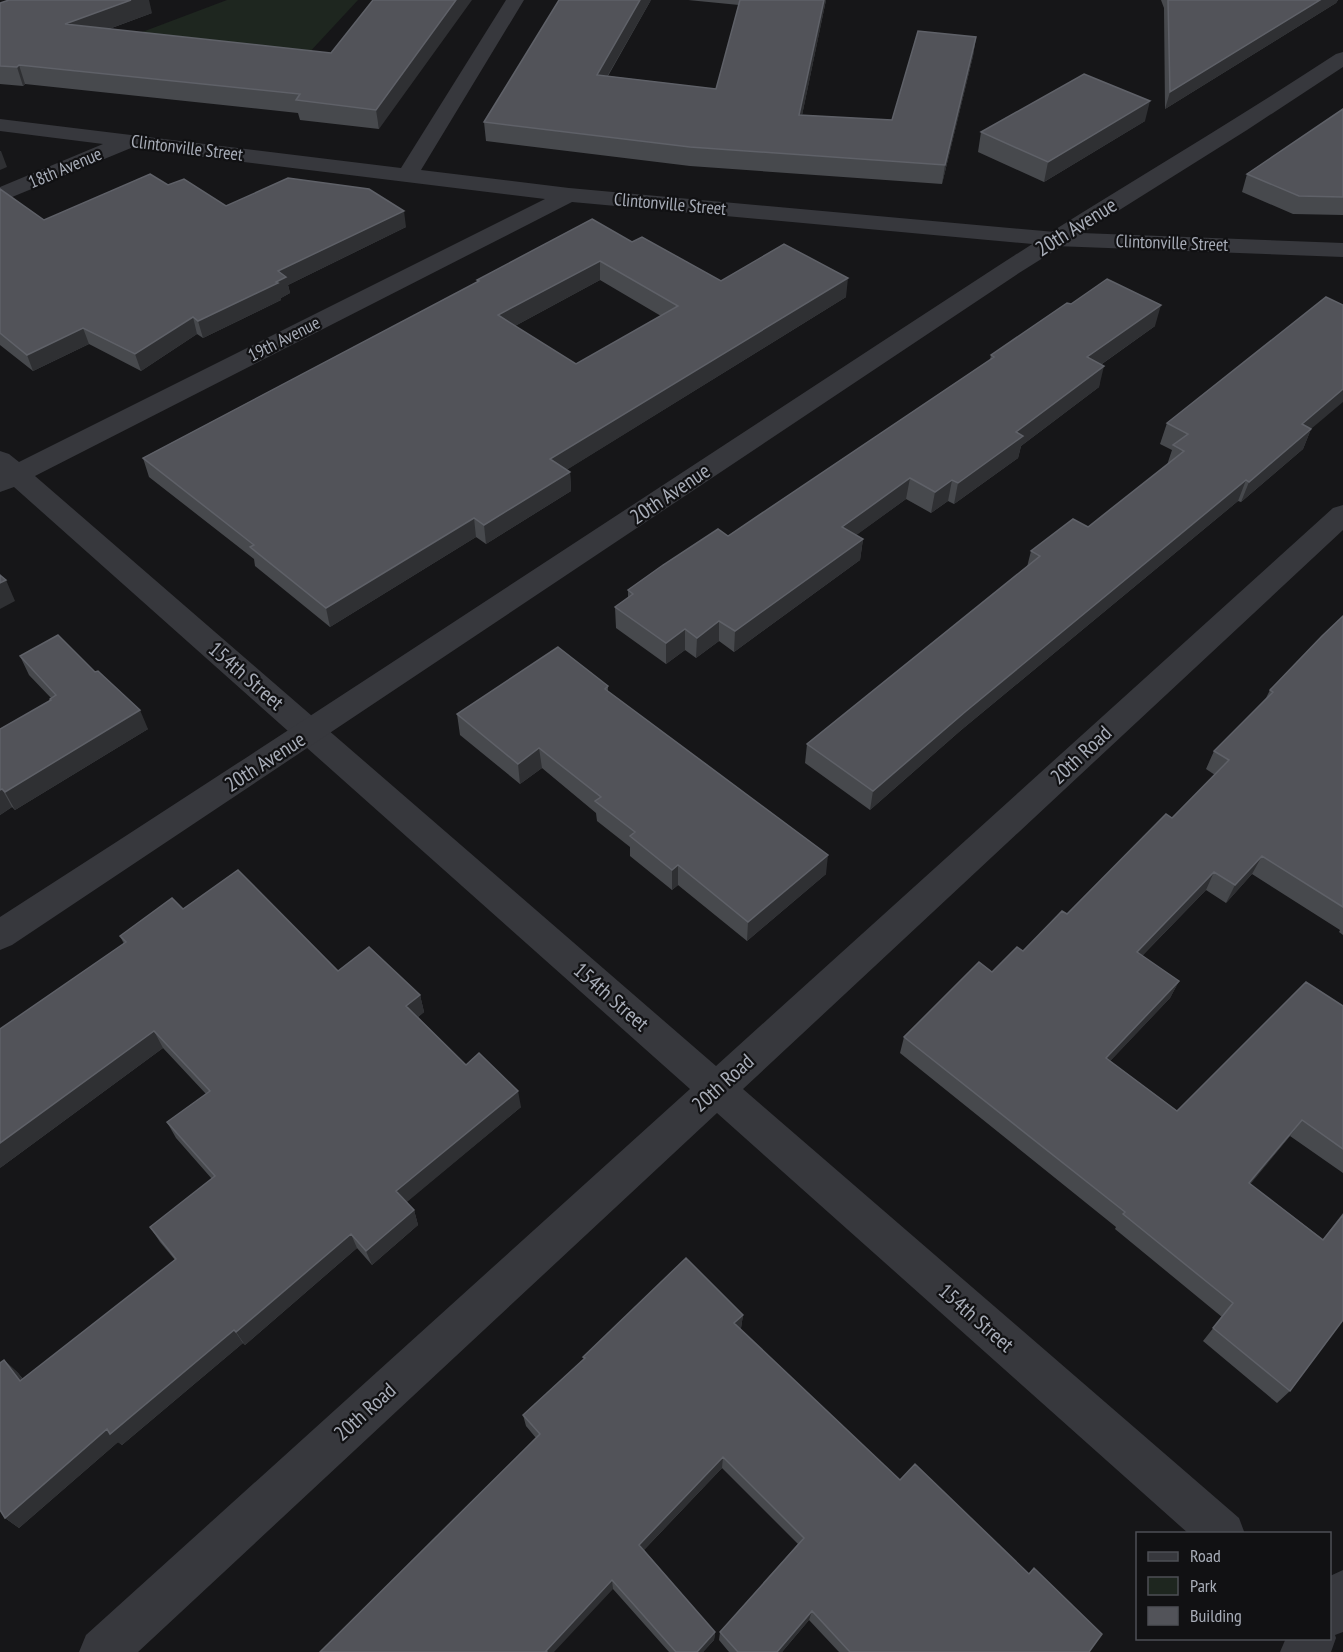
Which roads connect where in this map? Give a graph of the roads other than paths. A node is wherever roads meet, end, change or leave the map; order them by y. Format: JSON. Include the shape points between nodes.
{"nodes":[{"id":1,"x":515,"y":0,"type":"edge"},
{"id":2,"x":1343,"y":58,"type":"edge"},
{"id":3,"x":0,"y":125,"type":"edge"},
{"id":4,"x":129,"y":141,"type":"junction"},
{"id":5,"x":408,"y":174,"type":"junction"},
{"id":6,"x":0,"y":195,"type":"edge"},
{"id":7,"x":569,"y":195,"type":"junction"},
{"id":8,"x":1054,"y":239,"type":"junction"},
{"id":9,"x":1343,"y":250,"type":"edge"},
{"id":10,"x":6,"y":472,"type":"edge"},
{"id":11,"x":1343,"y":514,"type":"edge"},
{"id":12,"x":310,"y":732,"type":"junction"},
{"id":13,"x":0,"y":935,"type":"edge"},
{"id":14,"x":716,"y":1090,"type":"junction"},
{"id":15,"x":1222,"y":1532,"type":"edge"},
{"id":16,"x":1343,"y":1593,"type":"edge"},
{"id":17,"x":1331,"y":1611,"type":"edge"},
{"id":18,"x":1331,"y":1628,"type":"edge"},
{"id":19,"x":1343,"y":1638,"type":"edge"},
{"id":20,"x":103,"y":1652,"type":"edge"}],
"edges":[{"from":1,"to":5,"type":"street"},
{"from":2,"to":8,"type":"street","name":"20th Avenue"},
{"from":3,"to":4,"type":"street","name":"Clintonville Street"},
{"from":4,"to":5,"type":"street","name":"Clintonville Street"},
{"from":4,"to":6,"type":"street","name":"18th Avenue"},
{"from":5,"to":7,"type":"street","name":"Clintonville Street"},
{"from":7,"to":8,"type":"street","name":"Clintonville Street"},
{"from":7,"to":10,"type":"street","name":"19th Avenue"},
{"from":8,"to":9,"type":"street","name":"Clintonville Street"},
{"from":8,"to":12,"type":"street","name":"20th Avenue"},
{"from":10,"to":12,"type":"street","name":"154th Street"},
{"from":11,"to":14,"type":"street","name":"20th Road"},
{"from":12,"to":13,"type":"street","name":"20th Avenue"},
{"from":12,"to":14,"type":"street","name":"154th Street"},
{"from":14,"to":15,"type":"street","name":"154th Street"},
{"from":14,"to":20,"type":"street","name":"20th Road"},
{"from":16,"to":17,"type":"street"},
{"from":18,"to":19,"type":"street"}]}
